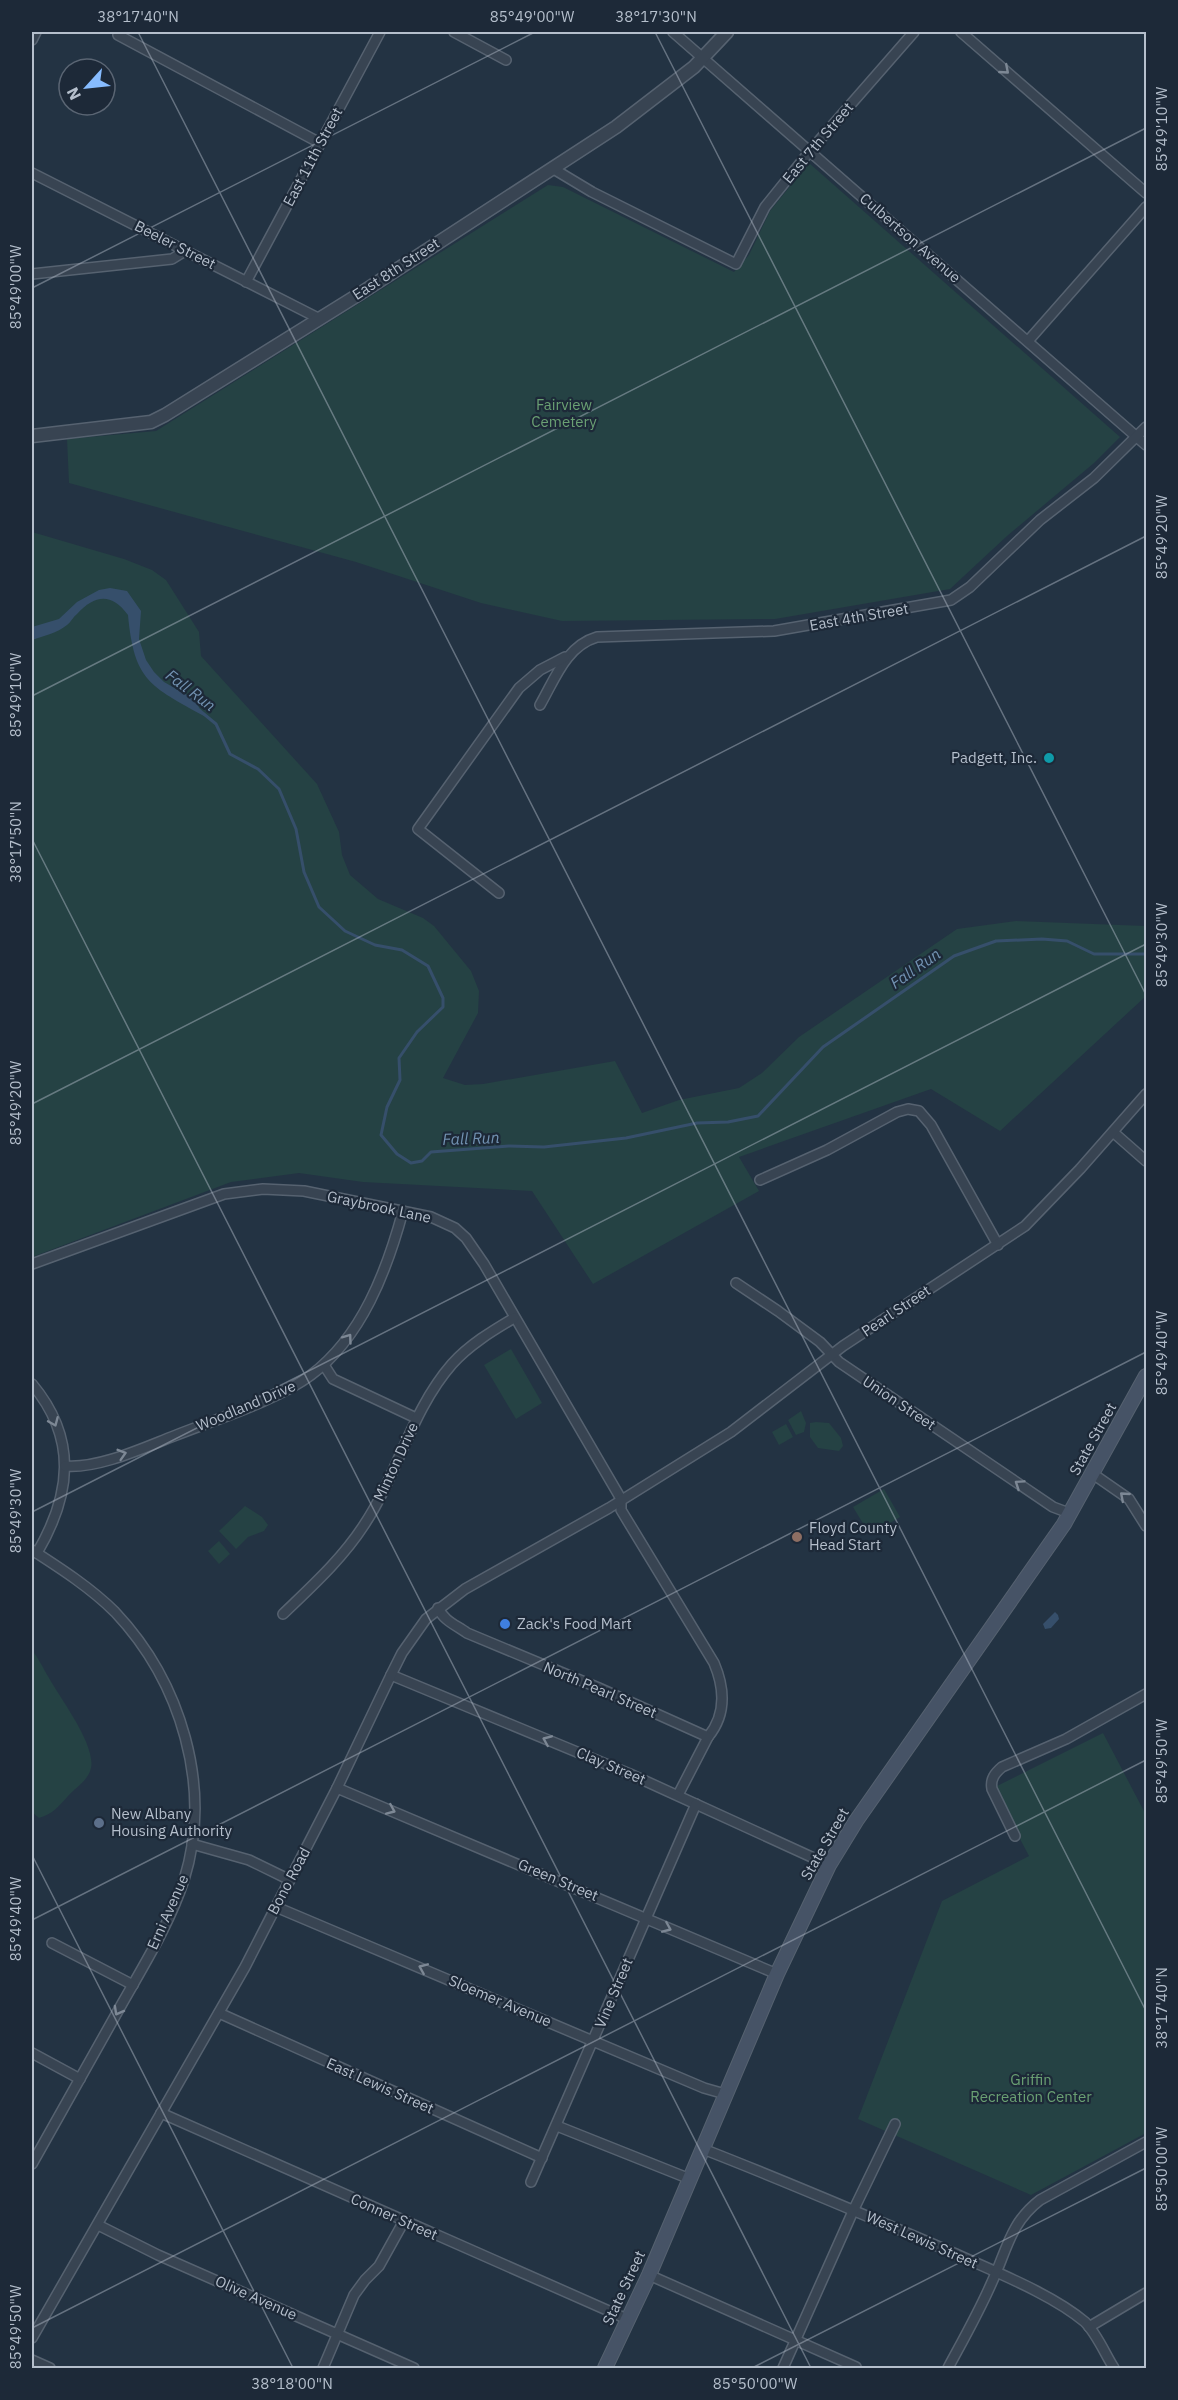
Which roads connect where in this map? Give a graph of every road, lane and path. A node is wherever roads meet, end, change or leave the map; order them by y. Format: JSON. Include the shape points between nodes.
{"nodes":[{"id":1,"x":36,"y":32,"type":"edge"},
{"id":2,"x":380,"y":32,"type":"edge"},
{"id":3,"x":454,"y":32,"type":"edge"},
{"id":4,"x":673,"y":32,"type":"edge"},
{"id":5,"x":727,"y":32,"type":"edge"},
{"id":6,"x":914,"y":32,"type":"edge"},
{"id":7,"x":961,"y":32,"type":"edge"},
{"id":8,"x":118,"y":35,"type":"dead end"},
{"id":9,"x":32,"y":40,"type":"edge"},
{"id":10,"x":704,"y":59,"type":"junction"},
{"id":11,"x":506,"y":60,"type":"dead end"},
{"id":12,"x":320,"y":143,"type":"junction"},
{"id":13,"x":810,"y":151,"type":"junction"},
{"id":14,"x":552,"y":168,"type":"junction"},
{"id":15,"x":32,"y":173,"type":"edge"},
{"id":16,"x":1146,"y":193,"type":"edge"},
{"id":17,"x":1146,"y":207,"type":"edge"},
{"id":18,"x":185,"y":251,"type":"junction"},
{"id":19,"x":32,"y":274,"type":"edge"},
{"id":20,"x":246,"y":282,"type":"junction"},
{"id":21,"x":318,"y":318,"type":"junction"},
{"id":22,"x":1028,"y":341,"type":"junction"},
{"id":23,"x":1146,"y":427,"type":"edge"},
{"id":24,"x":32,"y":435,"type":"edge"},
{"id":25,"x":1137,"y":437,"type":"junction"},
{"id":26,"x":1146,"y":445,"type":"edge"},
{"id":27,"x":567,"y":656,"type":"junction"},
{"id":28,"x":540,"y":705,"type":"dead end"},
{"id":29,"x":499,"y":893,"type":"dead end"},
{"id":30,"x":1146,"y":1094,"type":"edge"},
{"id":31,"x":1113,"y":1132,"type":"junction"},
{"id":32,"x":1146,"y":1161,"type":"edge"},
{"id":33,"x":760,"y":1180,"type":"dead end"},
{"id":34,"x":403,"y":1211,"type":"junction"},
{"id":35,"x":998,"y":1245,"type":"junction"},
{"id":36,"x":32,"y":1264,"type":"edge"},
{"id":37,"x":736,"y":1283,"type":"dead end"},
{"id":38,"x":514,"y":1318,"type":"junction"},
{"id":39,"x":831,"y":1356,"type":"junction"},
{"id":40,"x":324,"y":1365,"type":"junction"},
{"id":41,"x":1146,"y":1376,"type":"edge"},
{"id":42,"x":32,"y":1384,"type":"edge"},
{"id":43,"x":416,"y":1418,"type":"junction"},
{"id":44,"x":65,"y":1466,"type":"junction"},
{"id":45,"x":1093,"y":1474,"type":"junction"},
{"id":46,"x":621,"y":1499,"type":"junction"},
{"id":47,"x":1069,"y":1513,"type":"junction"},
{"id":48,"x":1146,"y":1526,"type":"edge"},
{"id":49,"x":34,"y":1551,"type":"edge"},
{"id":50,"x":438,"y":1608,"type":"junction"},
{"id":51,"x":283,"y":1614,"type":"dead end"},
{"id":52,"x":391,"y":1675,"type":"junction"},
{"id":53,"x":1146,"y":1694,"type":"edge"},
{"id":54,"x":708,"y":1737,"type":"junction"},
{"id":55,"x":337,"y":1788,"type":"junction"},
{"id":56,"x":678,"y":1796,"type":"junction"},
{"id":57,"x":696,"y":1804,"type":"junction"},
{"id":58,"x":1015,"y":1836,"type":"dead end"},
{"id":59,"x":192,"y":1844,"type":"junction"},
{"id":60,"x":829,"y":1864,"type":"junction"},
{"id":61,"x":290,"y":1880,"type":"junction"},
{"id":62,"x":276,"y":1907,"type":"junction"},
{"id":63,"x":646,"y":1918,"type":"junction"},
{"id":64,"x":52,"y":1943,"type":"dead end"},
{"id":65,"x":777,"y":1974,"type":"junction"},
{"id":66,"x":133,"y":1985,"type":"junction"},
{"id":67,"x":219,"y":2013,"type":"junction"},
{"id":68,"x":593,"y":2040,"type":"junction"},
{"id":69,"x":32,"y":2053,"type":"edge"},
{"id":70,"x":80,"y":2079,"type":"junction"},
{"id":71,"x":725,"y":2094,"type":"junction"},
{"id":72,"x":161,"y":2113,"type":"junction"},
{"id":73,"x":895,"y":2124,"type":"dead end"},
{"id":74,"x":557,"y":2126,"type":"junction"},
{"id":75,"x":1146,"y":2142,"type":"edge"},
{"id":76,"x":703,"y":2149,"type":"junction"},
{"id":77,"x":542,"y":2158,"type":"junction"},
{"id":78,"x":32,"y":2164,"type":"edge"},
{"id":79,"x":690,"y":2178,"type":"junction"},
{"id":80,"x":531,"y":2182,"type":"dead end"},
{"id":81,"x":854,"y":2210,"type":"junction"},
{"id":82,"x":404,"y":2221,"type":"junction"},
{"id":83,"x":98,"y":2225,"type":"junction"},
{"id":84,"x":997,"y":2272,"type":"junction"},
{"id":85,"x":649,"y":2275,"type":"junction"},
{"id":86,"x":1146,"y":2293,"type":"edge"},
{"id":87,"x":627,"y":2319,"type":"junction"},
{"id":88,"x":1089,"y":2327,"type":"junction"},
{"id":89,"x":338,"y":2334,"type":"junction"},
{"id":90,"x":32,"y":2338,"type":"edge"},
{"id":91,"x":796,"y":2341,"type":"junction"},
{"id":92,"x":32,"y":2360,"type":"edge"},
{"id":93,"x":856,"y":2367,"type":"edge"},
{"id":94,"x":50,"y":2368,"type":"edge"},
{"id":95,"x":323,"y":2368,"type":"edge"},
{"id":96,"x":414,"y":2368,"type":"edge"},
{"id":97,"x":605,"y":2368,"type":"edge"},
{"id":98,"x":783,"y":2368,"type":"edge"},
{"id":99,"x":948,"y":2368,"type":"edge"},
{"id":100,"x":1114,"y":2368,"type":"edge"}],
"edges":[{"from":1,"to":9,"type":"street"},
{"from":2,"to":12,"type":"street","name":"East 11th Street"},
{"from":3,"to":11,"type":"street"},
{"from":4,"to":10,"type":"street","name":"Culbertson Avenue"},
{"from":5,"to":10,"type":"street","name":"East 8th Street"},
{"from":6,"to":13,"type":"street","name":"East 7th Street"},
{"from":7,"to":16,"type":"street","one_way":true},
{"from":8,"to":12,"type":"street"},
{"from":10,"to":13,"type":"street","name":"Culbertson Avenue"},
{"from":10,"to":14,"type":"street","name":"East 8th Street","via":[[616,127]]},
{"from":12,"to":20,"type":"street","name":"East 11th Street"},
{"from":13,"to":14,"type":"street","name":"East 7th Street","via":[[765,207],[736,264]]},
{"from":13,"to":22,"type":"street","name":"Culbertson Avenue"},
{"from":14,"to":21,"type":"street","name":"East 8th Street"},
{"from":15,"to":18,"type":"street","name":"Beeler Street"},
{"from":17,"to":22,"type":"street"},
{"from":18,"to":19,"type":"street","via":[[172,259]]},
{"from":18,"to":20,"type":"street","name":"Beeler Street"},
{"from":20,"to":21,"type":"street","name":"Beeler Street"},
{"from":21,"to":24,"type":"street","name":"East 8th Street","via":[[152,422]]},
{"from":22,"to":25,"type":"street","name":"Culbertson Avenue"},
{"from":23,"to":25,"type":"street","name":"East 4th Street"},
{"from":25,"to":26,"type":"street","name":"Culbertson Avenue"},
{"from":25,"to":27,"type":"street","name":"East 4th Street","via":[[951,600],[774,631],[597,637]]},
{"from":27,"to":28,"type":"street","name":"East 4th Street"},
{"from":27,"to":29,"type":"street","via":[[540,670],[522,686],[418,829]]},
{"from":30,"to":31,"type":"street","name":"Pearl Street"},
{"from":31,"to":32,"type":"street"},
{"from":31,"to":35,"type":"street","name":"Pearl Street","via":[[1035,1216]]},
{"from":33,"to":35,"type":"street","via":[[897,1112],[919,1111],[947,1152]]},
{"from":34,"to":36,"type":"street","name":"Graybrook Lane","via":[[304,1191],[244,1191],[202,1202]]},
{"from":34,"to":38,"type":"street","name":"Graybrook Lane","via":[[437,1220],[466,1238]]},
{"from":40,"to":34,"type":"street","name":"Woodland Drive","one_way":true,"via":[[351,1334],[367,1306]]},
{"from":35,"to":39,"type":"street","name":"Pearl Street"},
{"from":37,"to":39,"type":"street","name":"Union Street","via":[[820,1342]]},
{"from":38,"to":43,"type":"street","name":"Minton Drive","via":[[487,1334],[452,1364]]},
{"from":38,"to":46,"type":"street","name":"Graybrook Lane"},
{"from":39,"to":46,"type":"street","name":"Pearl Street","via":[[735,1429]]},
{"from":47,"to":39,"type":"street","name":"Union Street","one_way":true,"via":[[1053,1507]]},
{"from":40,"to":43,"type":"street","via":[[333,1379]]},
{"from":44,"to":40,"type":"street","name":"Woodland Drive","one_way":true,"via":[[86,1466],[208,1423],[294,1386]]},
{"from":41,"to":45,"type":"main road","name":"State Street"},
{"from":42,"to":44,"type":"street","one_way":true,"via":[[55,1424]]},
{"from":43,"to":51,"type":"street","name":"Minton Drive","via":[[363,1527],[346,1551]]},
{"from":44,"to":49,"type":"street","via":[[59,1508]]},
{"from":45,"to":47,"type":"main road","name":"State Street"},
{"from":48,"to":45,"type":"street","one_way":true,"via":[[1129,1499]]},
{"from":46,"to":50,"type":"street","name":"Bono Road"},
{"from":46,"to":54,"type":"street","name":"Graybrook Lane","via":[[621,1510],[720,1677],[721,1712]]},
{"from":47,"to":60,"type":"main road","name":"State Street"},
{"from":49,"to":59,"type":"street","name":"Erni Avenue","via":[[114,1612],[161,1677],[183,1729],[193,1772]]},
{"from":50,"to":52,"type":"street","name":"Bono Road","via":[[421,1626]]},
{"from":50,"to":54,"type":"street","name":"North Pearl Street","via":[[441,1616],[467,1633]]},
{"from":52,"to":55,"type":"street","name":"Bono Road"},
{"from":56,"to":52,"type":"street","name":"Clay Street","one_way":true},
{"from":53,"to":58,"type":"street","via":[[1066,1740],[1002,1767],[995,1774],[992,1789]]},
{"from":54,"to":56,"type":"street"},
{"from":55,"to":61,"type":"street","name":"Bono Road"},
{"from":55,"to":63,"type":"street","name":"Green Street","one_way":true},
{"from":56,"to":57,"type":"street","name":"Clay Street"},
{"from":57,"to":60,"type":"street","name":"Clay Street"},
{"from":57,"to":63,"type":"street","name":"Vine Street"},
{"from":59,"to":61,"type":"street","via":[[249,1860]]},
{"from":59,"to":66,"type":"street","name":"Erni Avenue","via":[[172,1910]]},
{"from":60,"to":65,"type":"main road","name":"State Street"},
{"from":61,"to":62,"type":"street","name":"Bono Road"},
{"from":62,"to":67,"type":"street","name":"Bono Road"},
{"from":68,"to":62,"type":"street","name":"Sloemer Avenue","one_way":true},
{"from":63,"to":65,"type":"street","name":"Green Street","one_way":true},
{"from":63,"to":68,"type":"street","name":"Vine Street"},
{"from":64,"to":66,"type":"street"},
{"from":65,"to":71,"type":"main road","name":"State Street"},
{"from":66,"to":70,"type":"street","name":"Erni Avenue","one_way":true},
{"from":67,"to":72,"type":"street","name":"Bono Road"},
{"from":67,"to":77,"type":"street","name":"East Lewis Street"},
{"from":68,"to":71,"type":"street","name":"Sloemer Avenue"},
{"from":68,"to":74,"type":"street","name":"Vine Street"},
{"from":69,"to":70,"type":"street"},
{"from":70,"to":78,"type":"street","name":"Erni Avenue"},
{"from":71,"to":76,"type":"main road","name":"State Street"},
{"from":72,"to":82,"type":"street","name":"Conner Street"},
{"from":72,"to":83,"type":"street","name":"Bono Road"},
{"from":73,"to":81,"type":"street"},
{"from":74,"to":77,"type":"street","name":"Vine Street"},
{"from":74,"to":79,"type":"street"},
{"from":75,"to":84,"type":"street","via":[[1040,2200],[1022,2217]]},
{"from":76,"to":79,"type":"main road","name":"State Street"},
{"from":76,"to":81,"type":"street","name":"West Lewis Street"},
{"from":77,"to":80,"type":"street","name":"Vine Street"},
{"from":79,"to":85,"type":"main road","name":"State Street"},
{"from":81,"to":84,"type":"street","name":"West Lewis Street"},
{"from":81,"to":91,"type":"street"},
{"from":82,"to":87,"type":"street","name":"Conner Street"},
{"from":82,"to":89,"type":"street","via":[[378,2266],[354,2295]]},
{"from":83,"to":89,"type":"street","name":"Olive Avenue"},
{"from":83,"to":90,"type":"street","name":"Bono Road"},
{"from":84,"to":88,"type":"street","name":"West Lewis Street","via":[[1061,2306]]},
{"from":84,"to":99,"type":"street"},
{"from":85,"to":87,"type":"main road","name":"State Street"},
{"from":85,"to":91,"type":"street"},
{"from":86,"to":88,"type":"street"},
{"from":87,"to":97,"type":"main road","name":"State Street"},
{"from":88,"to":100,"type":"street","name":"West Lewis Street"},
{"from":89,"to":95,"type":"street"},
{"from":89,"to":96,"type":"street","name":"Olive Avenue"},
{"from":91,"to":93,"type":"street"},
{"from":91,"to":98,"type":"street"},
{"from":92,"to":94,"type":"street"}]}
